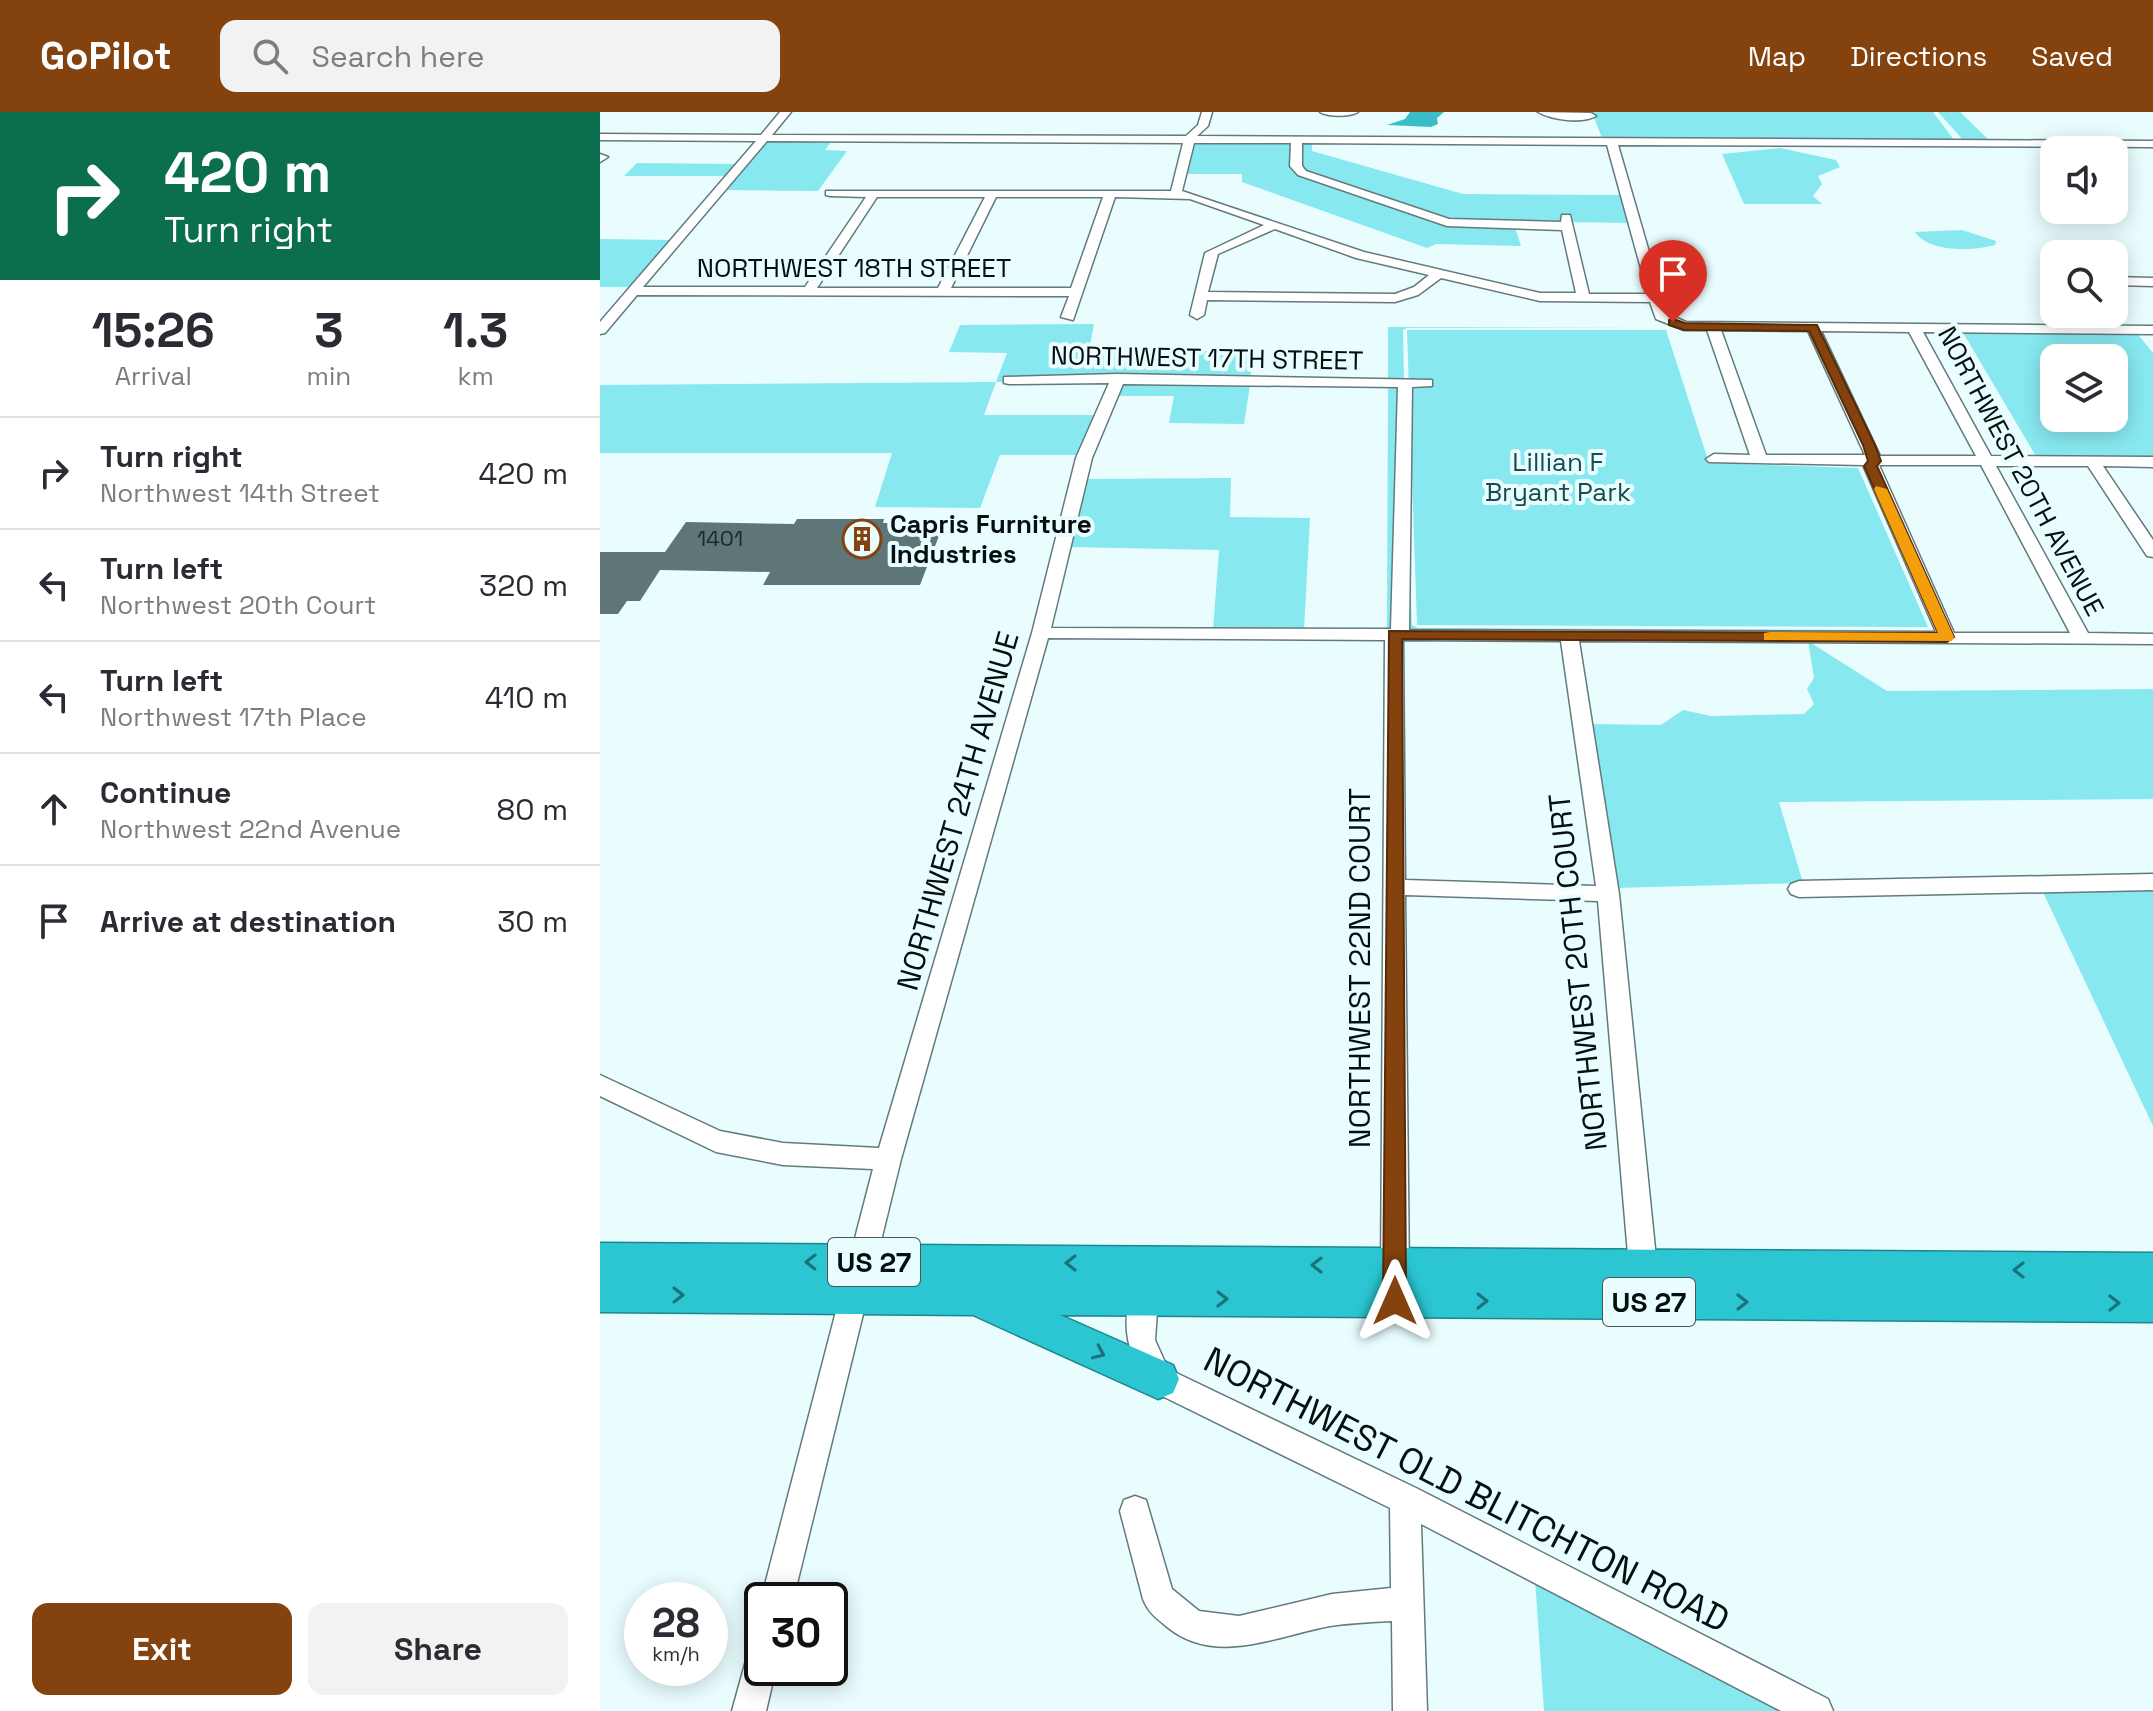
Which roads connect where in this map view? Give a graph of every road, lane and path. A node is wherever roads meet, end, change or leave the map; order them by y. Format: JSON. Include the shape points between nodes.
{"nodes":[{"id":1,"x":786,"y":112,"type":"edge"},
{"id":2,"x":1207,"y":112,"type":"edge"},
{"id":3,"x":1325,"y":112,"type":"edge"},
{"id":4,"x":1353,"y":112,"type":"edge"},
{"id":5,"x":1543,"y":112,"type":"edge"},
{"id":6,"x":1590,"y":114,"type":"edge"},
{"id":7,"x":600,"y":137,"type":"edge"},
{"id":8,"x":764,"y":138,"type":"junction"},
{"id":9,"x":1188,"y":139,"type":"junction"},
{"id":10,"x":1297,"y":140,"type":"junction"},
{"id":11,"x":1604,"y":141,"type":"junction"},
{"id":12,"x":2153,"y":144,"type":"edge"},
{"id":13,"x":830,"y":193,"type":"dead end"},
{"id":14,"x":873,"y":194,"type":"junction"},
{"id":15,"x":992,"y":194,"type":"junction"},
{"id":16,"x":1110,"y":194,"type":"junction"},
{"id":17,"x":1176,"y":194,"type":"junction"},
{"id":18,"x":1274,"y":225,"type":"junction"},
{"id":19,"x":1438,"y":273,"type":"junction"},
{"id":20,"x":2128,"y":281,"type":"edge"},
{"id":21,"x":2153,"y":282,"type":"edge"},
{"id":22,"x":632,"y":291,"type":"junction"},
{"id":23,"x":808,"y":292,"type":"junction"},
{"id":24,"x":942,"y":292,"type":"junction"},
{"id":25,"x":1076,"y":292,"type":"junction"},
{"id":26,"x":1200,"y":296,"type":"junction"},
{"id":27,"x":1583,"y":298,"type":"junction"},
{"id":28,"x":1655,"y":298,"type":"junction"},
{"id":29,"x":1197,"y":315,"type":"dead end"},
{"id":30,"x":1068,"y":317,"type":"dead end"},
{"id":31,"x":1713,"y":327,"type":"junction"},
{"id":32,"x":1813,"y":328,"type":"junction"},
{"id":33,"x":1914,"y":328,"type":"junction"},
{"id":34,"x":600,"y":330,"type":"edge"},
{"id":35,"x":2153,"y":330,"type":"edge"},
{"id":36,"x":1118,"y":378,"type":"junction"},
{"id":37,"x":1009,"y":380,"type":"dead end"},
{"id":38,"x":1405,"y":383,"type":"junction"},
{"id":39,"x":1427,"y":383,"type":"dead end"},
{"id":40,"x":1714,"y":459,"type":"dead end"},
{"id":41,"x":1760,"y":460,"type":"junction"},
{"id":42,"x":1983,"y":460,"type":"junction"},
{"id":43,"x":1874,"y":461,"type":"junction"},
{"id":44,"x":2092,"y":461,"type":"junction"},
{"id":45,"x":2153,"y":462,"type":"edge"},
{"id":46,"x":2153,"y":552,"type":"edge"},
{"id":47,"x":1041,"y":633,"type":"junction"},
{"id":48,"x":1397,"y":634,"type":"junction"},
{"id":49,"x":1569,"y":636,"type":"junction"},
{"id":50,"x":1947,"y":637,"type":"junction"},
{"id":51,"x":2082,"y":639,"type":"junction"},
{"id":52,"x":2151,"y":643,"type":"edge"},
{"id":53,"x":2153,"y":882,"type":"edge"},
{"id":54,"x":1392,"y":887,"type":"junction"},
{"id":55,"x":1799,"y":889,"type":"dead end"},
{"id":56,"x":1608,"y":894,"type":"junction"},
{"id":57,"x":600,"y":1085,"type":"edge"},
{"id":58,"x":888,"y":1159,"type":"junction"},
{"id":59,"x":600,"y":1260,"type":"edge"},
{"id":60,"x":2075,"y":1270,"type":"junction"},
{"id":61,"x":2153,"y":1271,"type":"edge"},
{"id":62,"x":856,"y":1280,"type":"junction"},
{"id":63,"x":1395,"y":1283,"type":"junction"},
{"id":64,"x":1644,"y":1285,"type":"junction"},
{"id":65,"x":600,"y":1294,"type":"edge"},
{"id":66,"x":977,"y":1297,"type":"junction"},
{"id":67,"x":1144,"y":1298,"type":"junction"},
{"id":68,"x":2031,"y":1303,"type":"junction"},
{"id":69,"x":2153,"y":1304,"type":"edge"},
{"id":70,"x":1158,"y":1379,"type":"junction"},
{"id":71,"x":1405,"y":1499,"type":"junction"},
{"id":72,"x":1135,"y":1511,"type":"dead end"},
{"id":73,"x":781,"y":1582,"type":"edge"},
{"id":74,"x":1408,"y":1603,"type":"junction"},
{"id":75,"x":755,"y":1686,"type":"edge"},
{"id":76,"x":749,"y":1711,"type":"edge"},
{"id":77,"x":1410,"y":1711,"type":"edge"},
{"id":78,"x":1816,"y":1711,"type":"edge"}],
"edges":[{"from":1,"to":8,"type":"street"},
{"from":2,"to":9,"type":"street","via":[[1203,126]]},
{"from":3,"to":4,"type":"street"},
{"from":5,"to":6,"type":"street"},
{"from":6,"to":11,"type":"street"},
{"from":7,"to":8,"type":"street"},
{"from":8,"to":9,"type":"street"},
{"from":8,"to":22,"type":"street"},
{"from":9,"to":10,"type":"street"},
{"from":9,"to":17,"type":"street"},
{"from":10,"to":11,"type":"street"},
{"from":10,"to":27,"type":"street","via":[[1296,166],[1302,173],[1425,215],[1469,225],[1567,222]]},
{"from":11,"to":12,"type":"street"},
{"from":11,"to":28,"type":"street"},
{"from":13,"to":14,"type":"street"},
{"from":14,"to":15,"type":"street"},
{"from":14,"to":23,"type":"street"},
{"from":15,"to":16,"type":"street"},
{"from":15,"to":24,"type":"street"},
{"from":16,"to":17,"type":"street"},
{"from":16,"to":25,"type":"street"},
{"from":17,"to":18,"type":"street"},
{"from":18,"to":19,"type":"street","via":[[1360,255]]},
{"from":18,"to":26,"type":"street","via":[[1214,251]]},
{"from":19,"to":26,"type":"street","via":[[1408,296]]},
{"from":19,"to":27,"type":"street","via":[[1540,297]]},
{"from":20,"to":21,"type":"street"},
{"from":22,"to":23,"type":"street","name":"NORTHWEST 18TH STREET"},
{"from":22,"to":34,"type":"street"},
{"from":23,"to":24,"type":"street","name":"NORTHWEST 18TH STREET"},
{"from":24,"to":25,"type":"street","name":"NORTHWEST 18TH STREET"},
{"from":25,"to":30,"type":"street"},
{"from":26,"to":29,"type":"street"},
{"from":27,"to":28,"type":"street"},
{"from":28,"to":31,"type":"street","via":[[1661,316],[1670,322]]},
{"from":31,"to":32,"type":"street"},
{"from":31,"to":41,"type":"street"},
{"from":32,"to":33,"type":"street"},
{"from":32,"to":43,"type":"street"},
{"from":33,"to":35,"type":"street"},
{"from":33,"to":42,"type":"street","name":"NORTHWEST 20TH AVENUE"},
{"from":36,"to":37,"type":"street","name":"NORTHWEST 17TH STREET"},
{"from":36,"to":38,"type":"street","name":"NORTHWEST 17TH STREET"},
{"from":36,"to":47,"type":"street","name":"NORTHWEST 24TH AVENUE","via":[[1084,458]]},
{"from":38,"to":39,"type":"street","name":"NORTHWEST 17TH STREET"},
{"from":38,"to":48,"type":"street","name":"NORTHWEST 17TH STREET"},
{"from":40,"to":41,"type":"street"},
{"from":41,"to":43,"type":"street"},
{"from":42,"to":43,"type":"street"},
{"from":42,"to":44,"type":"street"},
{"from":42,"to":51,"type":"street","name":"NORTHWEST 20TH AVENUE"},
{"from":43,"to":50,"type":"street","via":[[1870,466]]},
{"from":44,"to":45,"type":"street"},
{"from":44,"to":46,"type":"street"},
{"from":47,"to":48,"type":"street"},
{"from":47,"to":58,"type":"street","name":"NORTHWEST 24TH AVENUE"},
{"from":48,"to":49,"type":"street"},
{"from":48,"to":54,"type":"street","name":"NORTHWEST 22ND COURT"},
{"from":49,"to":50,"type":"street"},
{"from":49,"to":56,"type":"street","name":"NORTHWEST 20TH COURT"},
{"from":50,"to":51,"type":"street"},
{"from":51,"to":52,"type":"street"},
{"from":53,"to":55,"type":"street"},
{"from":54,"to":56,"type":"street"},
{"from":54,"to":63,"type":"street","name":"NORTHWEST 22ND COURT"},
{"from":56,"to":64,"type":"street","name":"NORTHWEST 20TH COURT"},
{"from":57,"to":58,"type":"street","via":[[716,1141],[783,1154]]},
{"from":58,"to":62,"type":"street","name":"NORTHWEST 24TH AVENUE"},
{"from":62,"to":59,"type":"highway","number":"US 27","one_way":true},
{"from":60,"to":61,"type":"highway","number":"US 27"},
{"from":60,"to":64,"type":"highway","number":"US 27","one_way":true},
{"from":60,"to":68,"type":"highway","via":[[2060,1292]]},
{"from":63,"to":62,"type":"highway","number":"US 27","one_way":true},
{"from":65,"to":62,"type":"highway","number":"US 27","one_way":true},
{"from":62,"to":66,"type":"highway","number":"US 27"},
{"from":62,"to":73,"type":"street","name":"NORTHWEST 24TH AVENUE"},
{"from":63,"to":64,"type":"highway","number":"US 27"},
{"from":67,"to":63,"type":"highway","number":"US 27","one_way":true},
{"from":64,"to":68,"type":"highway","number":"US 27","one_way":true},
{"from":66,"to":67,"type":"highway","number":"US 27"},
{"from":66,"to":70,"type":"highway","one_way":true},
{"from":67,"to":70,"type":"street","name":"NORTHWEST OLD BLITCHTON ROAD","via":[[1142,1353]]},
{"from":68,"to":69,"type":"highway","number":"US 27","one_way":true},
{"from":70,"to":71,"type":"street","name":"NORTHWEST OLD BLITCHTON ROAD"},
{"from":71,"to":74,"type":"street"},
{"from":71,"to":78,"type":"street","name":"NORTHWEST OLD BLITCHTON ROAD"},
{"from":72,"to":74,"type":"street","via":[[1159,1599],[1192,1627],[1239,1632],[1332,1610]]},
{"from":74,"to":77,"type":"street"},
{"from":75,"to":76,"type":"street"}]}
